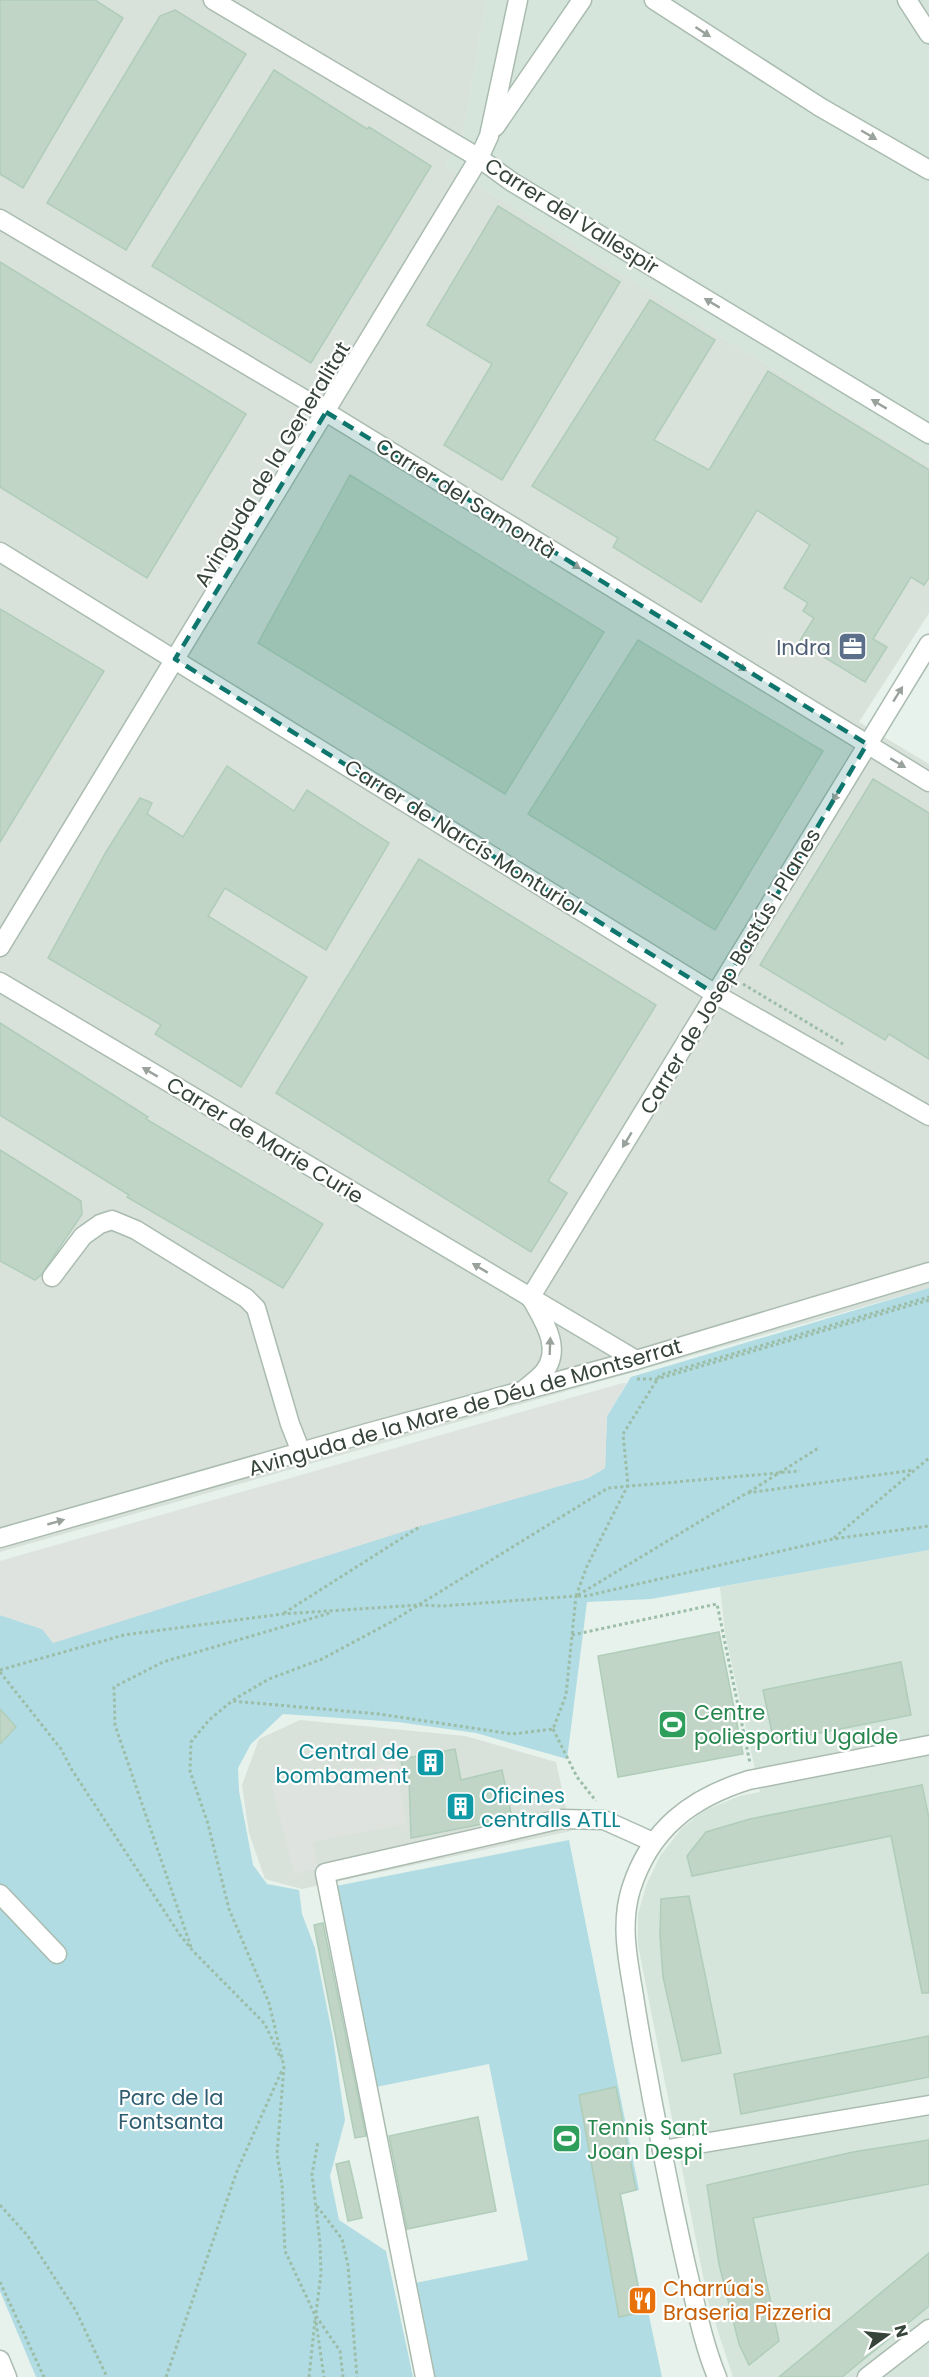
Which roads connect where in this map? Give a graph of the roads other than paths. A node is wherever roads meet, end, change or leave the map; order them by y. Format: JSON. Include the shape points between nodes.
{"nodes":[{"id":1,"x":213,"y":0,"type":"edge"},
{"id":2,"x":518,"y":0,"type":"edge"},
{"id":3,"x":582,"y":0,"type":"edge"},
{"id":4,"x":654,"y":0,"type":"edge"},
{"id":5,"x":907,"y":0,"type":"edge"},
{"id":6,"x":929,"y":34,"type":"edge"},
{"id":7,"x":489,"y":136,"type":"junction"},
{"id":8,"x":479,"y":158,"type":"junction"},
{"id":9,"x":929,"y":170,"type":"edge"},
{"id":10,"x":0,"y":219,"type":"edge"},
{"id":11,"x":326,"y":412,"type":"junction"},
{"id":12,"x":929,"y":434,"type":"edge"},
{"id":13,"x":0,"y":552,"type":"edge"},
{"id":14,"x":929,"y":644,"type":"edge"},
{"id":15,"x":175,"y":659,"type":"junction"},
{"id":16,"x":867,"y":744,"type":"junction"},
{"id":17,"x":929,"y":782,"type":"edge"},
{"id":18,"x":0,"y":947,"type":"edge"},
{"id":19,"x":0,"y":982,"type":"edge"},
{"id":20,"x":717,"y":995,"type":"junction"},
{"id":21,"x":929,"y":1116,"type":"edge"},
{"id":22,"x":929,"y":1272,"type":"edge"},
{"id":23,"x":52,"y":1277,"type":"dead end"},
{"id":24,"x":530,"y":1298,"type":"junction"},
{"id":25,"x":636,"y":1360,"type":"junction"},
{"id":26,"x":525,"y":1389,"type":"junction"},
{"id":27,"x":301,"y":1452,"type":"junction"},
{"id":28,"x":0,"y":1538,"type":"edge"},
{"id":29,"x":929,"y":1745,"type":"edge"},
{"id":30,"x":653,"y":1842,"type":"junction"},
{"id":31,"x":0,"y":1894,"type":"edge"},
{"id":32,"x":57,"y":1954,"type":"dead end"},
{"id":33,"x":929,"y":2104,"type":"edge"},
{"id":34,"x":662,"y":2150,"type":"junction"},
{"id":35,"x":929,"y":2329,"type":"edge"},
{"id":36,"x":0,"y":2360,"type":"edge"},
{"id":37,"x":7,"y":2377,"type":"edge"},
{"id":38,"x":425,"y":2377,"type":"edge"},
{"id":39,"x":717,"y":2377,"type":"edge"},
{"id":40,"x":867,"y":2377,"type":"edge"}],
"edges":[{"from":1,"to":8,"type":"street","name":"Carrer del Vallespir"},
{"from":2,"to":7,"type":"street","name":"Avinguda de la Generalitat"},
{"from":3,"to":7,"type":"street","name":"Avinguda de la Generalitat"},
{"from":4,"to":9,"type":"street","one_way":true,"via":[[820,107]]},
{"from":5,"to":6,"type":"street"},
{"from":7,"to":8,"type":"street","name":"Avinguda de la Generalitat"},
{"from":8,"to":11,"type":"street","name":"Avinguda de la Generalitat"},
{"from":12,"to":8,"type":"street","name":"Carrer del Vallespir","one_way":true,"via":[[512,182]]},
{"from":10,"to":11,"type":"street","name":"Carrer del Samontà"},
{"from":11,"to":15,"type":"street","name":"Avinguda de la Generalitat"},
{"from":11,"to":16,"type":"street","name":"Carrer del Samontà","one_way":true},
{"from":13,"to":15,"type":"street","name":"Carrer de Narcís Monturiol"},
{"from":16,"to":14,"type":"street","name":"Carrer de Josep Bastús i Planes","one_way":true},
{"from":15,"to":18,"type":"street","name":"Avinguda de la Generalitat"},
{"from":15,"to":20,"type":"street","name":"Carrer de Narcís Monturiol"},
{"from":16,"to":17,"type":"street","name":"Carrer del Samontà","one_way":true},
{"from":16,"to":20,"type":"street","name":"Carrer de Josep Bastús i Planes","one_way":true},
{"from":24,"to":19,"type":"street","name":"Carrer de Marie Curie","one_way":true},
{"from":20,"to":21,"type":"street","name":"Carrer de Narcís Monturiol"},
{"from":20,"to":24,"type":"street","name":"Carrer de Josep Bastús i Planes","one_way":true},
{"from":22,"to":25,"type":"street","name":"Avinguda de la Mare de Déu de Montserrat"},
{"from":23,"to":27,"type":"street","via":[[83,1236],[112,1221],[136,1230],[246,1298],[256,1308]]},
{"from":24,"to":25,"type":"street","name":"Carrer de Marie Curie"},
{"from":26,"to":24,"type":"street","name":"Carrer de Marie Curie","one_way":true,"via":[[545,1370],[552,1349],[550,1333]]},
{"from":25,"to":26,"type":"street","name":"Avinguda de la Mare de Déu de Montserrat"},
{"from":26,"to":27,"type":"street","name":"Avinguda de la Mare de Déu de Montserrat"},
{"from":28,"to":27,"type":"street","name":"Avinguda de la Mare de Déu de Montserrat","one_way":true},
{"from":29,"to":30,"type":"street","via":[[728,1786],[692,1805]]},
{"from":30,"to":34,"type":"street","via":[[630,1890],[625,1925],[637,2018]]},
{"from":30,"to":38,"type":"street","via":[[604,1821],[561,1819],[326,1873]]},
{"from":31,"to":32,"type":"street"},
{"from":33,"to":34,"type":"street"},
{"from":34,"to":39,"type":"street","via":[[692,2291]]},
{"from":35,"to":40,"type":"street"},
{"from":36,"to":37,"type":"street"}]}
